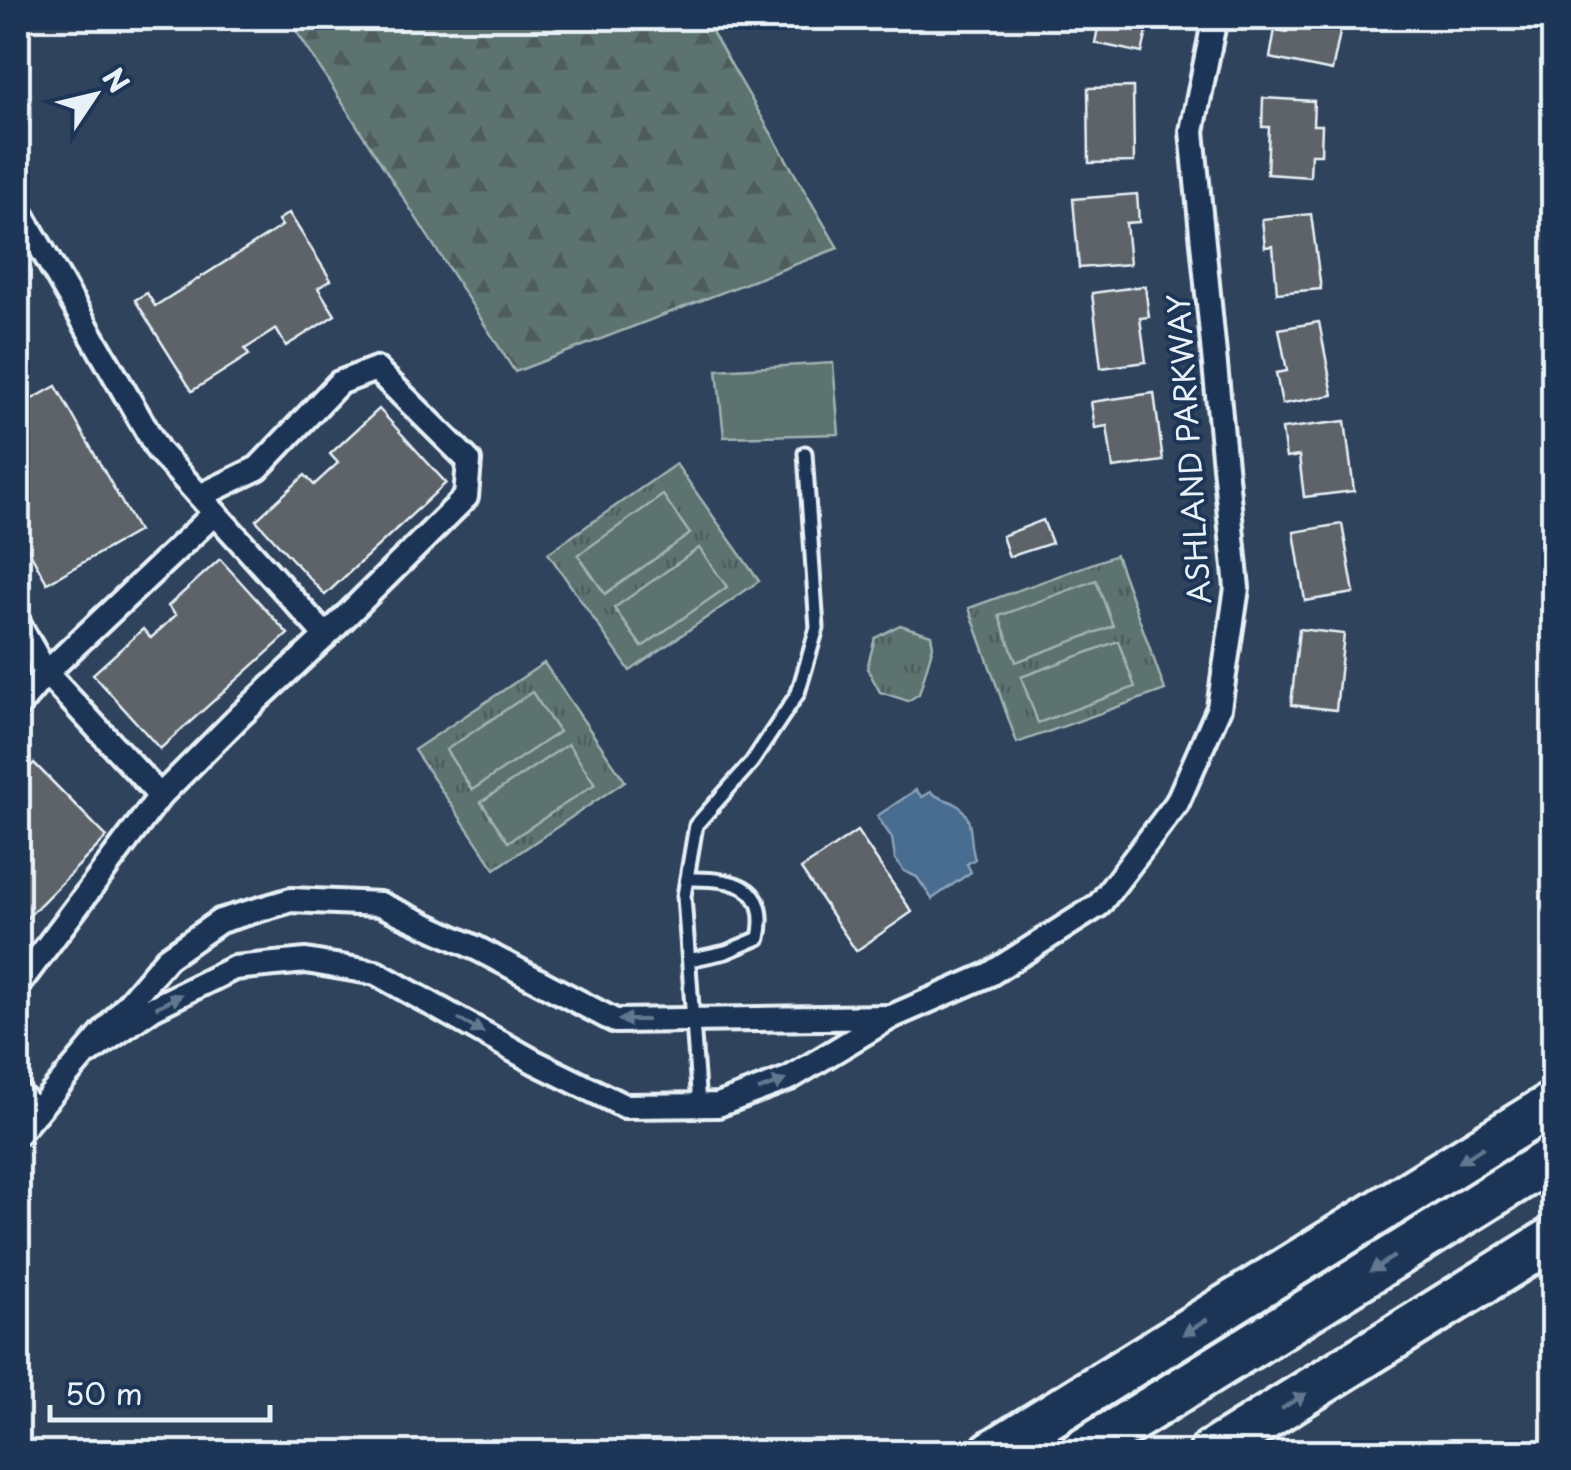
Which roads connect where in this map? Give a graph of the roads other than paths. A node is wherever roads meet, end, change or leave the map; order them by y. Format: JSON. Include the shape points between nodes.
{"nodes":[{"id":1,"x":1215,"y":18,"type":"edge"},
{"id":2,"x":18,"y":208,"type":"edge"},
{"id":3,"x":805,"y":453,"type":"dead end"},
{"id":4,"x":208,"y":505,"type":"junction"},
{"id":5,"x":18,"y":623,"type":"edge"},
{"id":6,"x":326,"y":636,"type":"junction"},
{"id":7,"x":46,"y":673,"type":"junction"},
{"id":8,"x":18,"y":706,"type":"edge"},
{"id":9,"x":160,"y":796,"type":"junction"},
{"id":10,"x":688,"y":879,"type":"junction"},
{"id":11,"x":689,"y":960,"type":"junction"},
{"id":12,"x":18,"y":985,"type":"edge"},
{"id":13,"x":891,"y":1017,"type":"junction"},
{"id":14,"x":692,"y":1020,"type":"junction"},
{"id":15,"x":87,"y":1054,"type":"junction"},
{"id":16,"x":18,"y":1094,"type":"edge"},
{"id":17,"x":1554,"y":1103,"type":"edge"},
{"id":18,"x":699,"y":1105,"type":"junction"},
{"id":19,"x":36,"y":1112,"type":"junction"},
{"id":20,"x":18,"y":1133,"type":"edge"},
{"id":21,"x":1554,"y":1157,"type":"edge"},
{"id":22,"x":1554,"y":1238,"type":"edge"},
{"id":23,"x":992,"y":1452,"type":"edge"},
{"id":24,"x":1081,"y":1452,"type":"edge"},
{"id":25,"x":1211,"y":1452,"type":"edge"}],
"edges":[{"from":1,"to":13,"type":"street","name":"ASHLAND PARKWAY","via":[[1192,131],[1237,588],[1219,708],[1178,802],[1098,905],[990,974]]},
{"from":2,"to":4,"type":"street","via":[[158,450]]},
{"from":3,"to":10,"type":"lane","via":[[816,628],[808,660],[798,693],[752,762],[696,825]]},
{"from":4,"to":6,"type":"street"},
{"from":4,"to":6,"type":"street","via":[[258,468],[339,383],[376,369],[469,461],[466,497]]},
{"from":4,"to":7,"type":"street"},
{"from":5,"to":7,"type":"street"},
{"from":6,"to":9,"type":"street"},
{"from":7,"to":8,"type":"street"},
{"from":7,"to":9,"type":"street"},
{"from":9,"to":12,"type":"street"},
{"from":10,"to":11,"type":"lane"},
{"from":10,"to":11,"type":"lane","via":[[727,878],[754,895],[763,919],[759,938]]},
{"from":11,"to":14,"type":"lane"},
{"from":13,"to":14,"type":"street","name":"ASHLAND PARKWAY"},
{"from":18,"to":13,"type":"street","name":"ASHLAND PARKWAY","one_way":true,"via":[[718,1105],[790,1078]]},
{"from":14,"to":15,"type":"street","name":"ASHLAND PARKWAY","one_way":true,"via":[[616,1020],[380,904],[291,900],[220,922],[166,958]]},
{"from":14,"to":18,"type":"lane"},
{"from":15,"to":18,"type":"street","name":"ASHLAND PARKWAY","one_way":true,"via":[[153,1008],[234,968],[306,960],[376,973],[624,1106]]},
{"from":15,"to":19,"type":"street","name":"ASHLAND PARKWAY"},
{"from":16,"to":19,"type":"street"},
{"from":17,"to":23,"type":"highway","one_way":true},
{"from":19,"to":20,"type":"street","name":"ASHLAND PARKWAY"},
{"from":21,"to":24,"type":"highway","one_way":true},
{"from":25,"to":22,"type":"highway","one_way":true}]}
